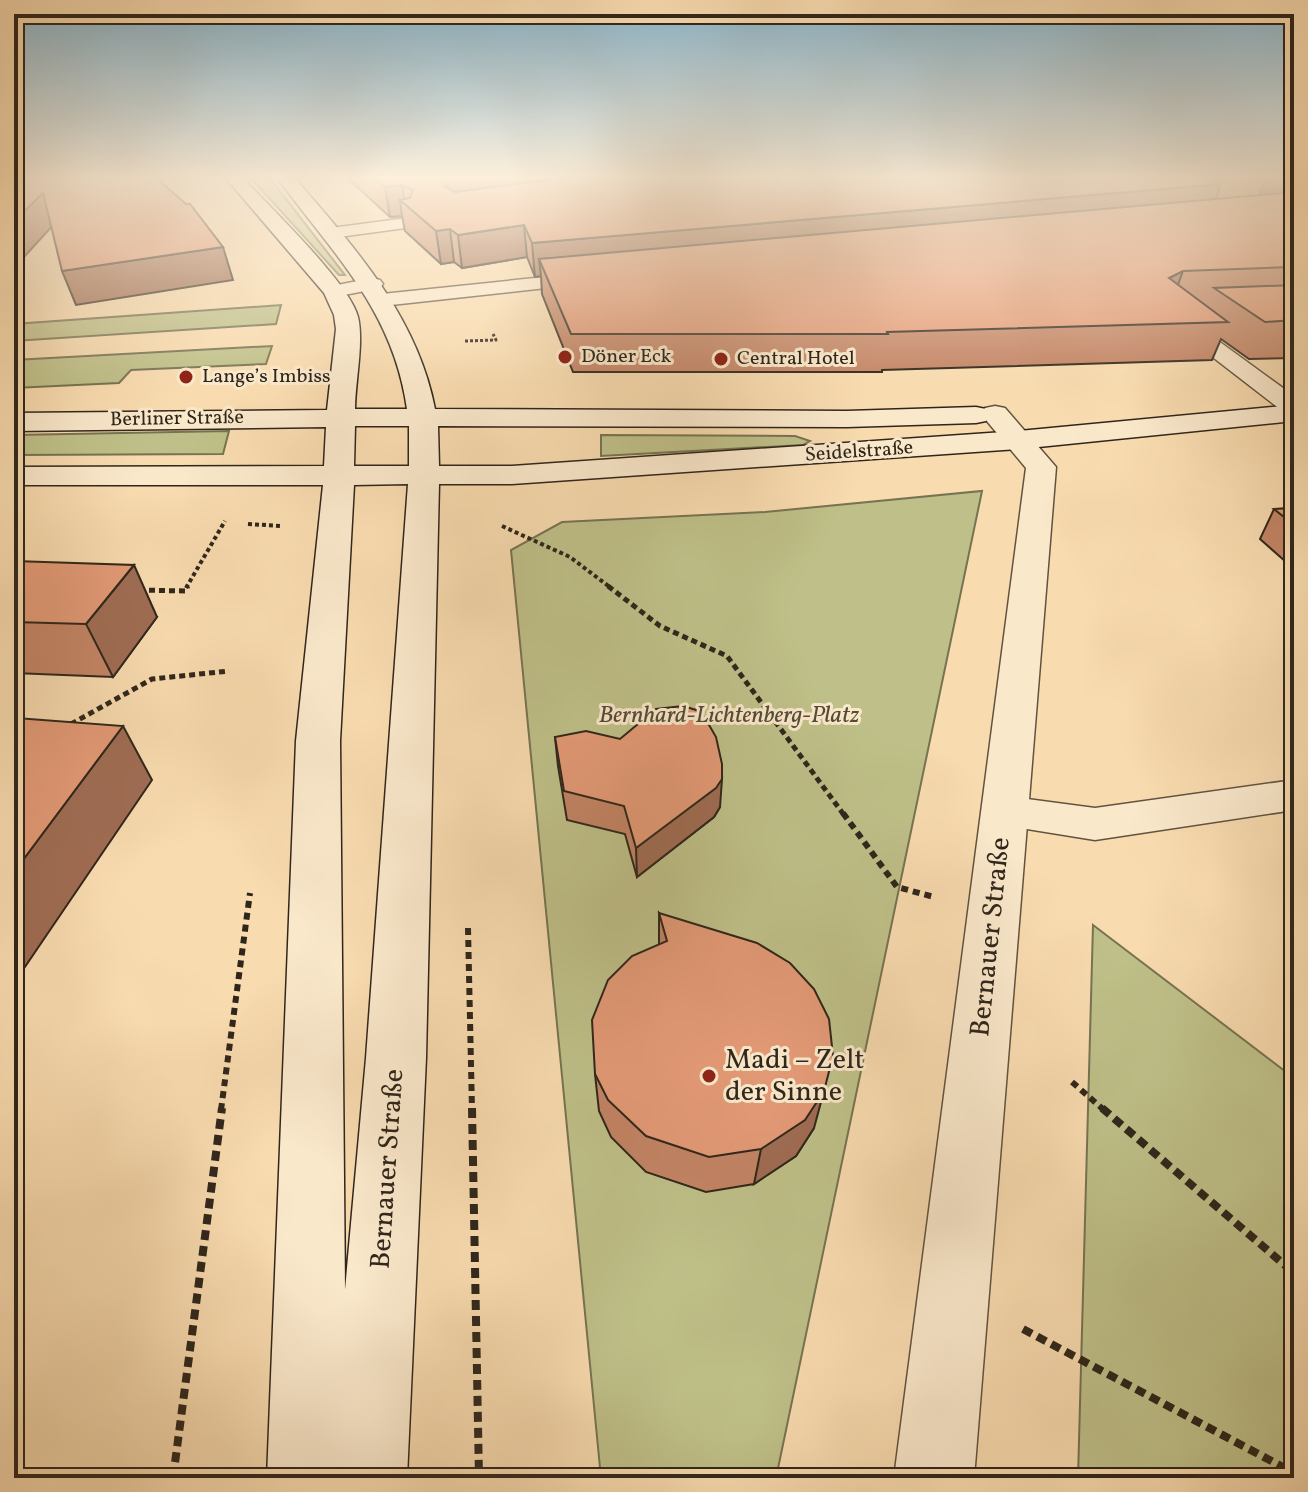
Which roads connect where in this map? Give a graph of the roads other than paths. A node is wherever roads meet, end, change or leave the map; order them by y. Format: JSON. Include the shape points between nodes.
{"nodes":[{"id":1,"x":294,"y":246,"type":"edge"},
{"id":2,"x":341,"y":246,"type":"edge"},
{"id":3,"x":610,"y":276,"type":"edge"},
{"id":4,"x":334,"y":291,"type":"junction"},
{"id":5,"x":378,"y":292,"type":"junction"},
{"id":6,"x":1201,"y":314,"type":"edge"},
{"id":7,"x":1294,"y":412,"type":"edge"},
{"id":8,"x":995,"y":414,"type":"junction"},
{"id":9,"x":340,"y":417,"type":"junction"},
{"id":10,"x":423,"y":417,"type":"junction"},
{"id":11,"x":14,"y":422,"type":"edge"},
{"id":12,"x":1019,"y":440,"type":"junction"},
{"id":13,"x":339,"y":475,"type":"junction"},
{"id":14,"x":424,"y":475,"type":"junction"},
{"id":15,"x":14,"y":476,"type":"edge"},
{"id":16,"x":1294,"y":795,"type":"edge"},
{"id":17,"x":1004,"y":812,"type":"junction"},
{"id":18,"x":307,"y":1478,"type":"edge"},
{"id":19,"x":367,"y":1478,"type":"edge"},
{"id":20,"x":934,"y":1478,"type":"edge"}],
"edges":[{"from":1,"to":4,"type":"main road"},
{"from":2,"to":5,"type":"main road","name":"Bernauer Straße"},
{"from":3,"to":5,"type":"lane"},
{"from":4,"to":5,"type":"lane"},
{"from":4,"to":9,"type":"main road","via":[[348,329]]},
{"from":5,"to":10,"type":"main road","name":"Bernauer Straße","via":[[398,328]]},
{"from":6,"to":7,"type":"lane","via":[[1170,315]]},
{"from":7,"to":8,"type":"main road","name":"Seidelstraße"},
{"from":7,"to":12,"type":"main road","name":"Seidelstraße"},
{"from":8,"to":10,"type":"main road","name":"Seidelstraße","via":[[847,419]]},
{"from":8,"to":12,"type":"main road","name":"Bernauer Straße"},
{"from":9,"to":10,"type":"main road","name":"Seidelstraße"},
{"from":9,"to":11,"type":"main road","name":"Berliner Straße"},
{"from":9,"to":13,"type":"main road"},
{"from":10,"to":14,"type":"main road","name":"Bernauer Straße"},
{"from":12,"to":14,"type":"main road","name":"Seidelstraße","via":[[512,475]]},
{"from":12,"to":17,"type":"main road","name":"Bernauer Straße","via":[[1041,467]]},
{"from":13,"to":14,"type":"main road","name":"Seidelstraße"},
{"from":13,"to":15,"type":"main road"},
{"from":13,"to":18,"type":"main road","via":[[318,741]]},
{"from":14,"to":19,"type":"main road","name":"Bernauer Straße","via":[[396,1058]]},
{"from":16,"to":17,"type":"lane","via":[[1095,824]]},
{"from":17,"to":20,"type":"main road","name":"Bernauer Straße"}]}
